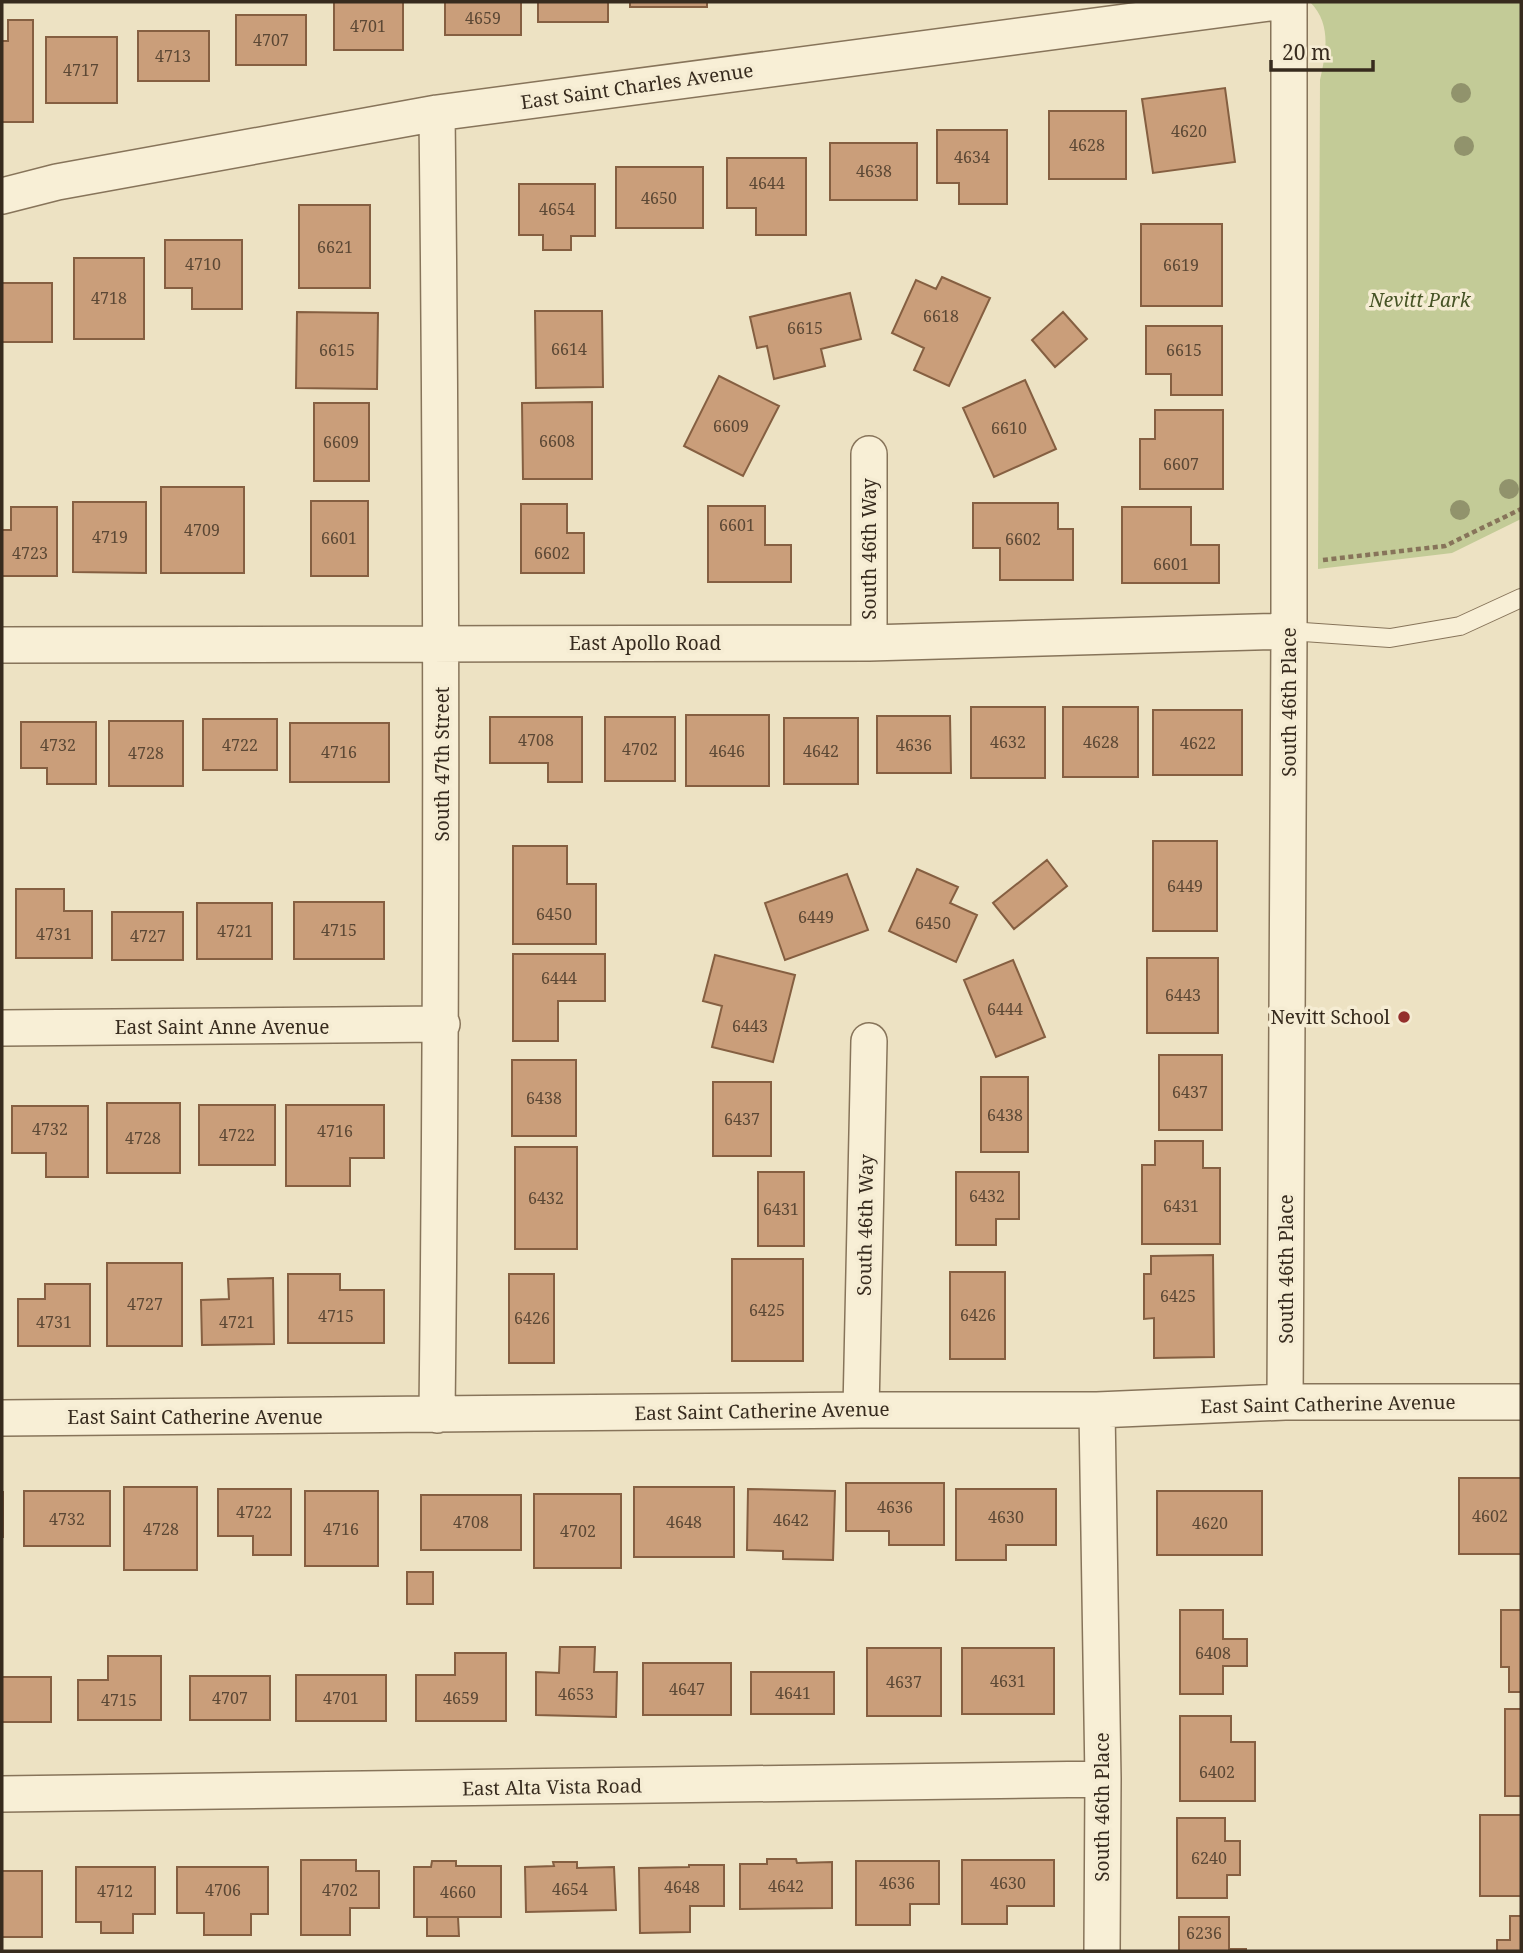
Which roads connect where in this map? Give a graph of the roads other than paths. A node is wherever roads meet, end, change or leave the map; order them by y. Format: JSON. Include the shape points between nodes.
{"nodes":[{"id":1,"x":1277,"y":2,"type":"edge"},
{"id":2,"x":1289,"y":2,"type":"edge"},
{"id":3,"x":437,"y":113,"type":"junction"},
{"id":4,"x":2,"y":196,"type":"edge"},
{"id":5,"x":869,"y":454,"type":"dead end"},
{"id":6,"x":1521,"y":598,"type":"edge"},
{"id":7,"x":1289,"y":631,"type":"junction"},
{"id":8,"x":442,"y":643,"type":"junction"},
{"id":9,"x":869,"y":643,"type":"junction"},
{"id":10,"x":2,"y":645,"type":"edge"},
{"id":11,"x":442,"y":1024,"type":"junction"},
{"id":12,"x":2,"y":1028,"type":"edge"},
{"id":13,"x":869,"y":1041,"type":"dead end"},
{"id":14,"x":1285,"y":1402,"type":"junction"},
{"id":15,"x":1521,"y":1402,"type":"edge"},
{"id":16,"x":862,"y":1410,"type":"junction"},
{"id":17,"x":1097,"y":1410,"type":"junction"},
{"id":18,"x":437,"y":1415,"type":"junction"},
{"id":19,"x":2,"y":1418,"type":"edge"},
{"id":20,"x":1103,"y":1779,"type":"junction"},
{"id":21,"x":2,"y":1794,"type":"edge"},
{"id":22,"x":1102,"y":1951,"type":"edge"}],
"edges":[{"from":1,"to":3,"type":"street","name":"East Saint Charles Avenue"},
{"from":2,"to":7,"type":"street","name":"South 46th Place"},
{"from":3,"to":4,"type":"street","name":"East Saint Charles Avenue"},
{"from":3,"to":8,"type":"street","name":"South 47th Street"},
{"from":5,"to":9,"type":"street","name":"South 46th Way"},
{"from":6,"to":7,"type":"lane","via":[[1460,626],[1390,638]]},
{"from":7,"to":9,"type":"street","name":"East Apollo Road"},
{"from":7,"to":14,"type":"street","name":"South 46th Place"},
{"from":8,"to":9,"type":"street","name":"East Apollo Road"},
{"from":8,"to":10,"type":"street","name":"East Apollo Road"},
{"from":8,"to":11,"type":"street","name":"South 47th Street"},
{"from":11,"to":12,"type":"street","name":"East Saint Anne Avenue"},
{"from":11,"to":18,"type":"street","name":"South 47th Street"},
{"from":13,"to":16,"type":"street","name":"South 46th Way"},
{"from":14,"to":15,"type":"street","name":"East Saint Catherine Avenue"},
{"from":14,"to":17,"type":"street","name":"East Saint Catherine Avenue"},
{"from":16,"to":17,"type":"street","name":"East Saint Catherine Avenue"},
{"from":16,"to":18,"type":"street","name":"East Saint Catherine Avenue"},
{"from":17,"to":20,"type":"street","name":"South 46th Place"},
{"from":18,"to":19,"type":"street","name":"East Saint Catherine Avenue"},
{"from":20,"to":21,"type":"street","name":"East Alta Vista Road"},
{"from":20,"to":22,"type":"street","name":"South 46th Place"}]}
